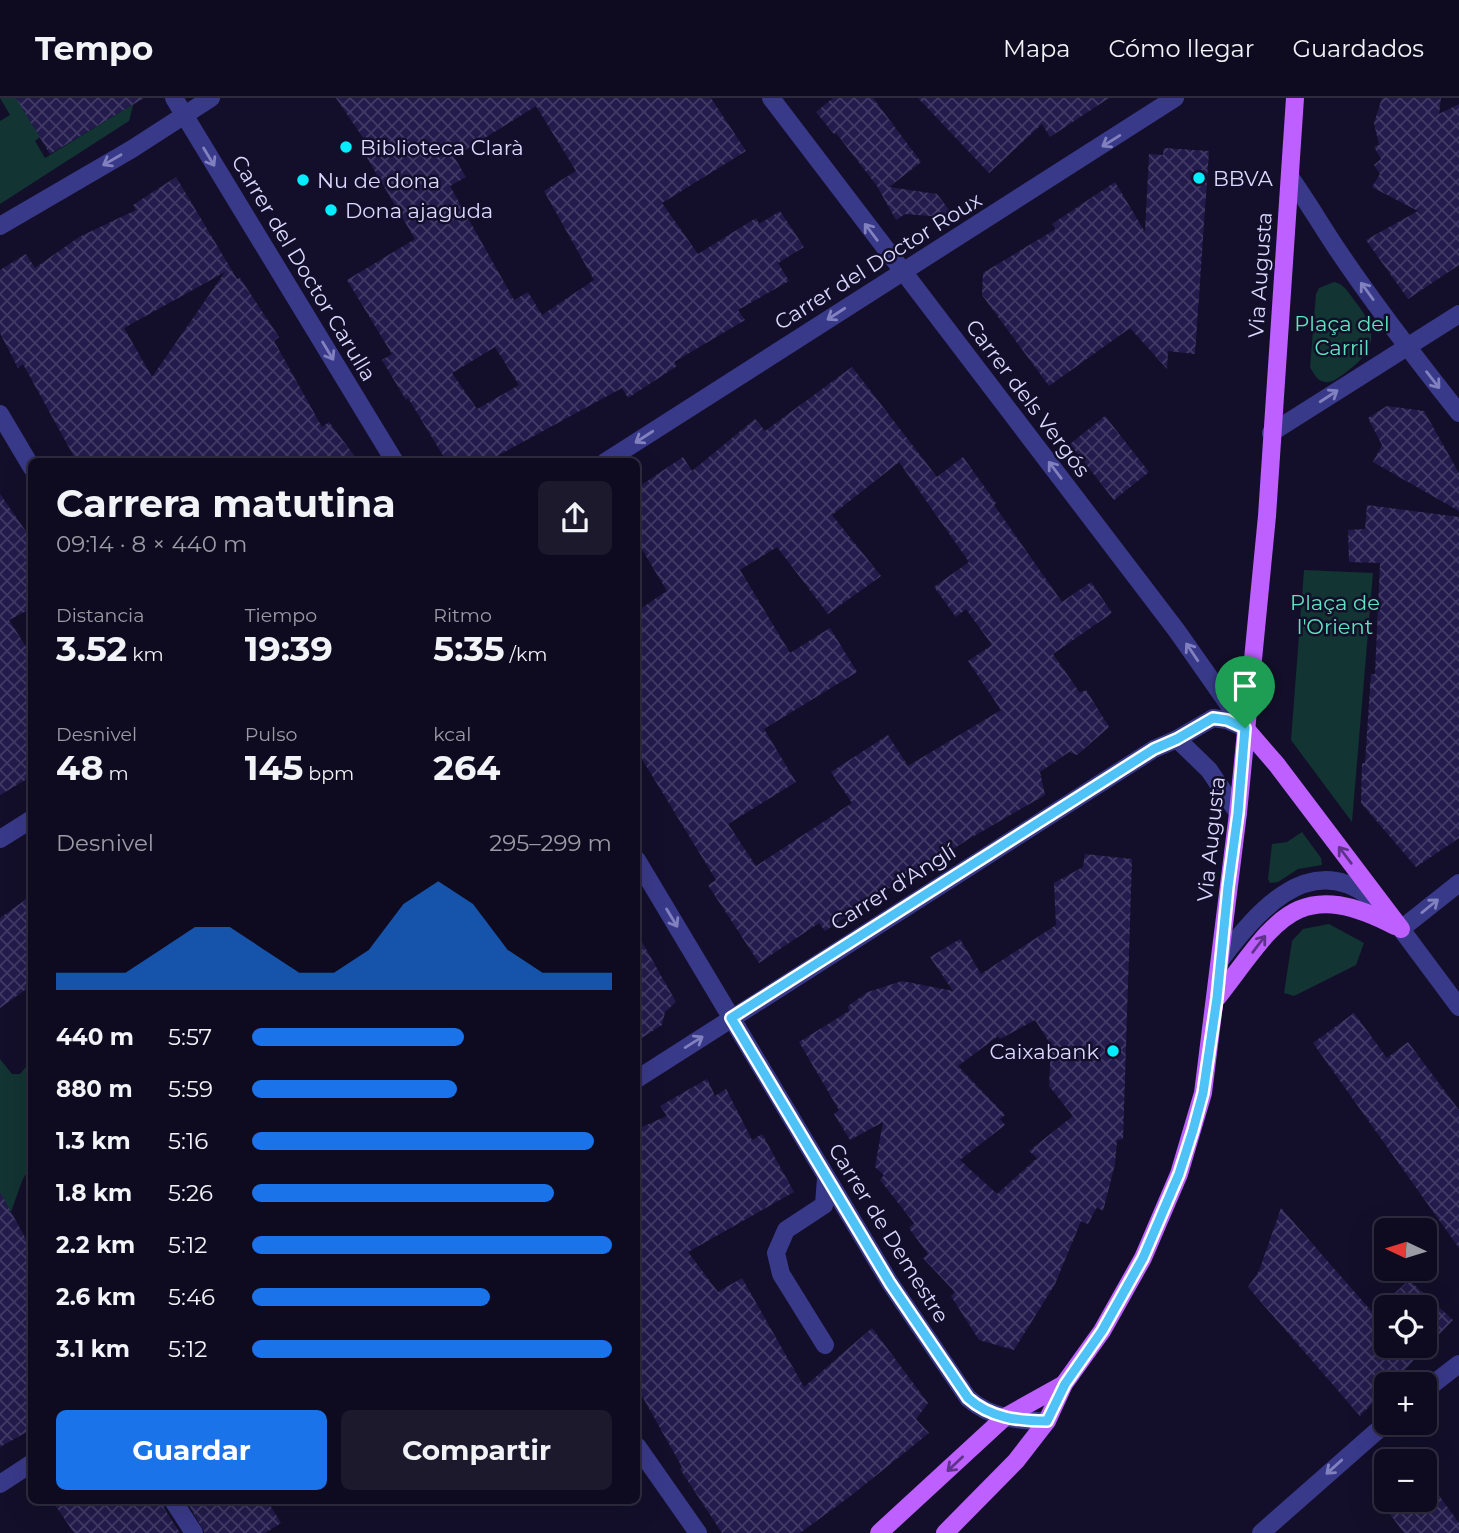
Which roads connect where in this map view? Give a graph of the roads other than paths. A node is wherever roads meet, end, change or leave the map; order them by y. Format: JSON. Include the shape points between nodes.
{"nodes":[{"id":1,"x":174,"y":98,"type":"edge"},
{"id":2,"x":211,"y":98,"type":"edge"},
{"id":3,"x":771,"y":98,"type":"edge"},
{"id":4,"x":1295,"y":98,"type":"edge"},
{"id":5,"x":1171,"y":99,"type":"edge"},
{"id":6,"x":185,"y":115,"type":"junction"},
{"id":7,"x":1290,"y":177,"type":"junction"},
{"id":8,"x":0,"y":226,"type":"edge"},
{"id":9,"x":902,"y":271,"type":"junction"},
{"id":10,"x":1459,"y":314,"type":"edge"},
{"id":11,"x":1407,"y":346,"type":"junction"},
{"id":12,"x":0,"y":414,"type":"edge"},
{"id":13,"x":1459,"y":414,"type":"edge"},
{"id":14,"x":1271,"y":433,"type":"junction"},
{"id":15,"x":394,"y":458,"type":"edge"},
{"id":16,"x":611,"y":458,"type":"edge"},
{"id":17,"x":28,"y":461,"type":"edge"},
{"id":18,"x":1245,"y":728,"type":"junction"},
{"id":19,"x":1177,"y":739,"type":"junction"},
{"id":20,"x":1238,"y":813,"type":"junction"},
{"id":21,"x":28,"y":822,"type":"edge"},
{"id":22,"x":0,"y":839,"type":"edge"},
{"id":23,"x":640,"y":865,"type":"edge"},
{"id":24,"x":1459,"y":883,"type":"edge"},
{"id":25,"x":1401,"y":929,"type":"junction"},
{"id":26,"x":1221,"y":959,"type":"junction"},
{"id":27,"x":1217,"y":998,"type":"junction"},
{"id":28,"x":1459,"y":1007,"type":"edge"},
{"id":29,"x":731,"y":1018,"type":"junction"},
{"id":30,"x":640,"y":1077,"type":"edge"},
{"id":31,"x":826,"y":1178,"type":"junction"},
{"id":32,"x":824,"y":1345,"type":"dead end"},
{"id":33,"x":1459,"y":1364,"type":"edge"},
{"id":34,"x":1437,"y":1381,"type":"edge"},
{"id":35,"x":1065,"y":1384,"type":"junction"},
{"id":36,"x":1005,"y":1417,"type":"junction"},
{"id":37,"x":1047,"y":1421,"type":"junction"},
{"id":38,"x":1374,"y":1434,"type":"edge"},
{"id":39,"x":640,"y":1450,"type":"edge"},
{"id":40,"x":28,"y":1466,"type":"edge"},
{"id":41,"x":0,"y":1483,"type":"edge"},
{"id":42,"x":175,"y":1504,"type":"edge"},
{"id":43,"x":194,"y":1533,"type":"edge"},
{"id":44,"x":698,"y":1533,"type":"edge"},
{"id":45,"x":878,"y":1533,"type":"edge"},
{"id":46,"x":945,"y":1533,"type":"edge"},
{"id":47,"x":1261,"y":1533,"type":"edge"}],
"edges":[{"from":1,"to":6,"type":"street","name":"Carrer del Doctor Carulla"},
{"from":2,"to":6,"type":"street"},
{"from":9,"to":3,"type":"street","name":"Carrer dels Vergós","one_way":true},
{"from":4,"to":7,"type":"main road","name":"Via Augusta"},
{"from":5,"to":9,"type":"street","name":"Carrer del Doctor Roux","one_way":true},
{"from":6,"to":8,"type":"street","one_way":true},
{"from":6,"to":15,"type":"street","name":"Carrer del Doctor Carulla","one_way":true},
{"from":11,"to":7,"type":"street","one_way":true},
{"from":7,"to":14,"type":"main road","name":"Via Augusta"},
{"from":9,"to":16,"type":"street","name":"Carrer del Doctor Roux","one_way":true},
{"from":18,"to":9,"type":"street","name":"Carrer dels Vergós","one_way":true,"via":[[1177,631]]},
{"from":10,"to":11,"type":"street"},
{"from":11,"to":13,"type":"street","one_way":true},
{"from":14,"to":11,"type":"street","one_way":true},
{"from":12,"to":17,"type":"street"},
{"from":14,"to":18,"type":"main road","name":"Via Augusta"},
{"from":18,"to":19,"type":"street","name":"Carrer d'Anglí","via":[[1213,718]]},
{"from":18,"to":20,"type":"main road","name":"Via Augusta"},
{"from":25,"to":18,"type":"main road","one_way":true},
{"from":19,"to":20,"type":"street","via":[[1209,771]]},
{"from":19,"to":29,"type":"street","name":"Carrer d'Anglí","via":[[1154,749]]},
{"from":20,"to":26,"type":"main road","name":"Via Augusta"},
{"from":21,"to":22,"type":"street"},
{"from":23,"to":29,"type":"street","one_way":true},
{"from":25,"to":24,"type":"street","one_way":true},
{"from":25,"to":26,"type":"street","via":[[1365,893],[1352,886],[1314,880],[1270,904]]},
{"from":27,"to":25,"type":"main road","one_way":true,"via":[[1267,933],[1300,908],[1316,903],[1350,907]]},
{"from":25,"to":28,"type":"street"},
{"from":26,"to":27,"type":"main road","name":"Via Augusta"},
{"from":27,"to":35,"type":"main road","name":"Via Augusta","via":[[1203,1093],[1179,1174],[1137,1268]]},
{"from":30,"to":29,"type":"street","name":"Carrer d'Anglí","one_way":true},
{"from":29,"to":31,"type":"street","name":"Carrer de Demestre"},
{"from":31,"to":32,"type":"street","via":[[824,1205],[786,1230],[776,1253],[781,1274]]},
{"from":31,"to":36,"type":"street","name":"Carrer de Demestre","via":[[968,1398],[979,1408]]},
{"from":33,"to":34,"type":"street"},
{"from":35,"to":36,"type":"main road","name":"Via Augusta"},
{"from":35,"to":37,"type":"main road","name":"Via Augusta"},
{"from":36,"to":37,"type":"street","name":"Carrer de Demestre"},
{"from":36,"to":45,"type":"main road","name":"Via Augusta","one_way":true},
{"from":37,"to":46,"type":"main road","name":"Via Augusta","via":[[1016,1461]]},
{"from":38,"to":47,"type":"street","one_way":true},
{"from":39,"to":44,"type":"street"},
{"from":40,"to":41,"type":"street"},
{"from":42,"to":43,"type":"street"}]}
